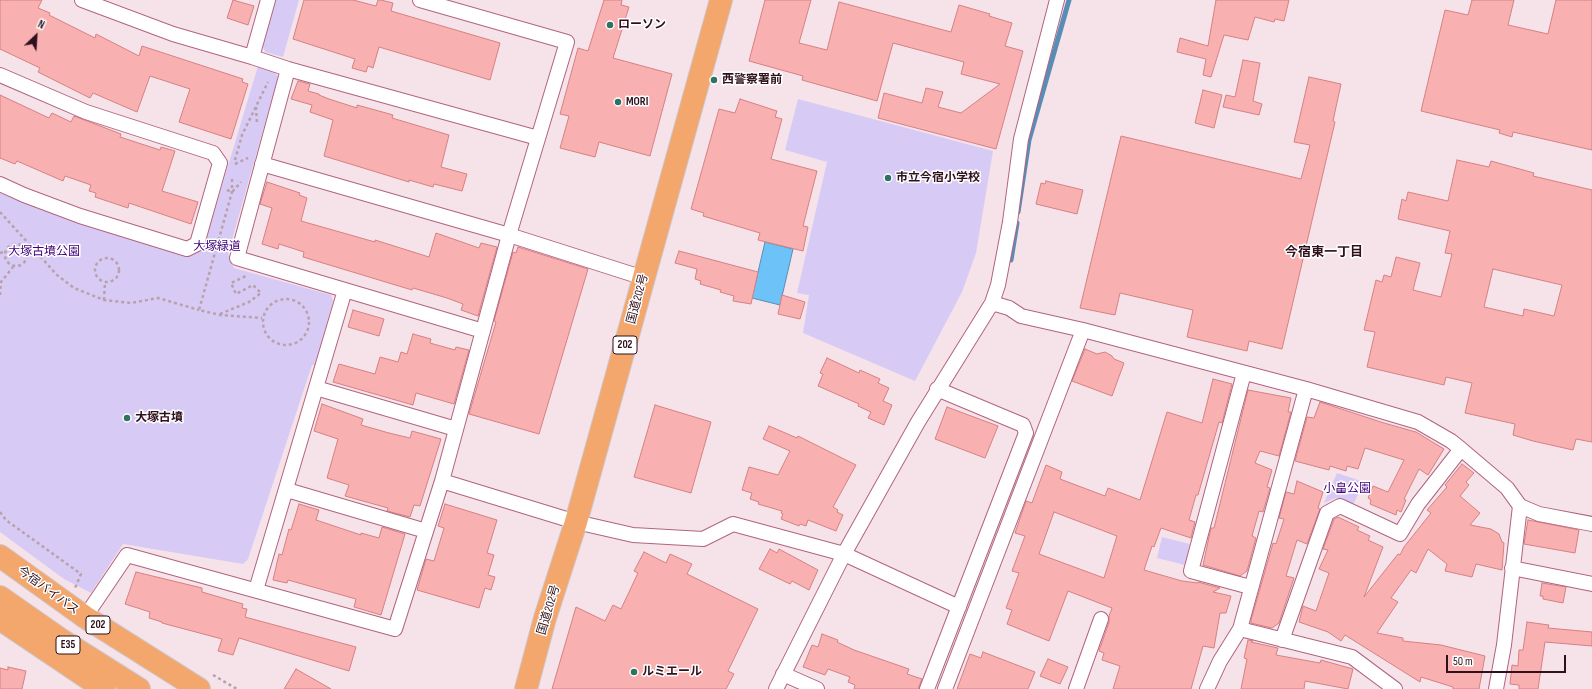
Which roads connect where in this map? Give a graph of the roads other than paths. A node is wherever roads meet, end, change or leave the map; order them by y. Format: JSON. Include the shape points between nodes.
{"nodes":[{"id":1,"x":82,"y":0,"type":"edge"},
{"id":2,"x":268,"y":0,"type":"edge"},
{"id":3,"x":420,"y":0,"type":"edge"},
{"id":4,"x":721,"y":0,"type":"edge"},
{"id":5,"x":1052,"y":1,"type":"edge"},
{"id":6,"x":252,"y":57,"type":"junction"},
{"id":7,"x":288,"y":69,"type":"junction"},
{"id":8,"x":0,"y":75,"type":"edge"},
{"id":9,"x":538,"y":138,"type":"junction"},
{"id":10,"x":255,"y":160,"type":"junction"},
{"id":11,"x":0,"y":184,"type":"edge"},
{"id":12,"x":509,"y":235,"type":"junction"},
{"id":13,"x":644,"y":278,"type":"junction"},
{"id":14,"x":344,"y":290,"type":"junction"},
{"id":15,"x":992,"y":303,"type":"junction"},
{"id":16,"x":1084,"y":330,"type":"junction"},
{"id":17,"x":483,"y":331,"type":"junction"},
{"id":18,"x":1244,"y":373,"type":"junction"},
{"id":19,"x":316,"y":388,"type":"junction"},
{"id":20,"x":1306,"y":389,"type":"junction"},
{"id":21,"x":938,"y":390,"type":"junction"},
{"id":22,"x":456,"y":429,"type":"junction"},
{"id":23,"x":1461,"y":449,"type":"junction"},
{"id":24,"x":442,"y":481,"type":"junction"},
{"id":25,"x":287,"y":490,"type":"junction"},
{"id":26,"x":1520,"y":506,"type":"junction"},
{"id":27,"x":576,"y":522,"type":"junction"},
{"id":28,"x":1592,"y":524,"type":"edge"},
{"id":29,"x":426,"y":530,"type":"junction"},
{"id":30,"x":844,"y":554,"type":"junction"},
{"id":31,"x":0,"y":556,"type":"edge"},
{"id":32,"x":1512,"y":568,"type":"junction"},
{"id":33,"x":0,"y":571,"type":"edge"},
{"id":34,"x":1592,"y":584,"type":"edge"},
{"id":35,"x":1250,"y":587,"type":"junction"},
{"id":36,"x":256,"y":590,"type":"junction"},
{"id":37,"x":0,"y":597,"type":"edge"},
{"id":38,"x":959,"y":607,"type":"junction"},
{"id":39,"x":85,"y":617,"type":"junction"},
{"id":40,"x":0,"y":619,"type":"edge"},
{"id":41,"x":1101,"y":620,"type":"dead end"},
{"id":42,"x":1240,"y":629,"type":"junction"},
{"id":43,"x":1282,"y":640,"type":"junction"},
{"id":44,"x":783,"y":674,"type":"junction"},
{"id":45,"x":104,"y":689,"type":"edge"},
{"id":46,"x":139,"y":689,"type":"edge"},
{"id":47,"x":182,"y":689,"type":"edge"},
{"id":48,"x":199,"y":689,"type":"edge"},
{"id":49,"x":526,"y":689,"type":"edge"},
{"id":50,"x":776,"y":689,"type":"edge"},
{"id":51,"x":817,"y":689,"type":"edge"},
{"id":52,"x":927,"y":689,"type":"edge"},
{"id":53,"x":945,"y":689,"type":"edge"},
{"id":54,"x":1076,"y":689,"type":"edge"},
{"id":55,"x":1208,"y":689,"type":"edge"},
{"id":56,"x":1395,"y":689,"type":"edge"},
{"id":57,"x":1496,"y":689,"type":"edge"}],
"edges":[{"from":1,"to":6,"type":"street","via":[[173,34]]},
{"from":2,"to":6,"type":"street"},
{"from":3,"to":9,"type":"street","via":[[567,42]]},
{"from":4,"to":13,"type":"highway","name":"国道202号","number":"202"},
{"from":5,"to":15,"type":"street","via":[[1021,139],[1010,222]]},
{"from":6,"to":7,"type":"street"},
{"from":7,"to":9,"type":"street"},
{"from":7,"to":10,"type":"street"},
{"from":8,"to":11,"type":"street","via":[[86,112],[213,153],[220,163],[197,244],[187,249],[80,216]]},
{"from":9,"to":12,"type":"street"},
{"from":10,"to":12,"type":"street"},
{"from":10,"to":14,"type":"street","via":[[237,258]]},
{"from":12,"to":13,"type":"street"},
{"from":12,"to":17,"type":"street"},
{"from":13,"to":27,"type":"highway","name":"国道202号","number":"202"},
{"from":14,"to":17,"type":"street"},
{"from":14,"to":19,"type":"street"},
{"from":15,"to":16,"type":"street","via":[[1009,308],[1021,316]]},
{"from":15,"to":21,"type":"street"},
{"from":16,"to":18,"type":"street"},
{"from":16,"to":53,"type":"street"},
{"from":17,"to":22,"type":"street"},
{"from":18,"to":20,"type":"street"},
{"from":18,"to":35,"type":"street","via":[[1191,571]]},
{"from":19,"to":22,"type":"street"},
{"from":19,"to":25,"type":"street"},
{"from":20,"to":23,"type":"street","via":[[1418,422]]},
{"from":20,"to":35,"type":"street"},
{"from":21,"to":30,"type":"street"},
{"from":21,"to":38,"type":"street","via":[[1023,425],[1026,433]]},
{"from":22,"to":24,"type":"street"},
{"from":23,"to":26,"type":"street","via":[[1507,488]]},
{"from":23,"to":43,"type":"street","via":[[1418,504],[1400,534],[1340,506],[1327,513]]},
{"from":24,"to":27,"type":"street"},
{"from":24,"to":29,"type":"street"},
{"from":25,"to":29,"type":"street"},
{"from":25,"to":36,"type":"street"},
{"from":26,"to":28,"type":"street","via":[[1539,514]]},
{"from":26,"to":32,"type":"street"},
{"from":27,"to":30,"type":"street","via":[[633,535],[703,539],[733,524]]},
{"from":27,"to":49,"type":"highway","name":"国道202号","number":"202"},
{"from":29,"to":36,"type":"street","via":[[395,629]]},
{"from":30,"to":38,"type":"street"},
{"from":30,"to":44,"type":"street"},
{"from":31,"to":39,"type":"highway","name":"今宿バイパス","number":"202"},
{"from":32,"to":34,"type":"street"},
{"from":32,"to":57,"type":"street","via":[[1504,645]]},
{"from":33,"to":47,"type":"highway","number":"E35","via":[[75,625]]},
{"from":35,"to":42,"type":"street"},
{"from":36,"to":39,"type":"street","via":[[127,555]]},
{"from":37,"to":46,"type":"highway","number":"E35"},
{"from":38,"to":52,"type":"street"},
{"from":39,"to":48,"type":"highway","name":"今宿バイパス","number":"202"},
{"from":40,"to":45,"type":"highway"},
{"from":41,"to":54,"type":"street"},
{"from":42,"to":43,"type":"street"},
{"from":42,"to":55,"type":"street","via":[[1220,661]]},
{"from":43,"to":56,"type":"street","via":[[1352,657]]},
{"from":44,"to":50,"type":"street"},
{"from":44,"to":51,"type":"street"}]}
